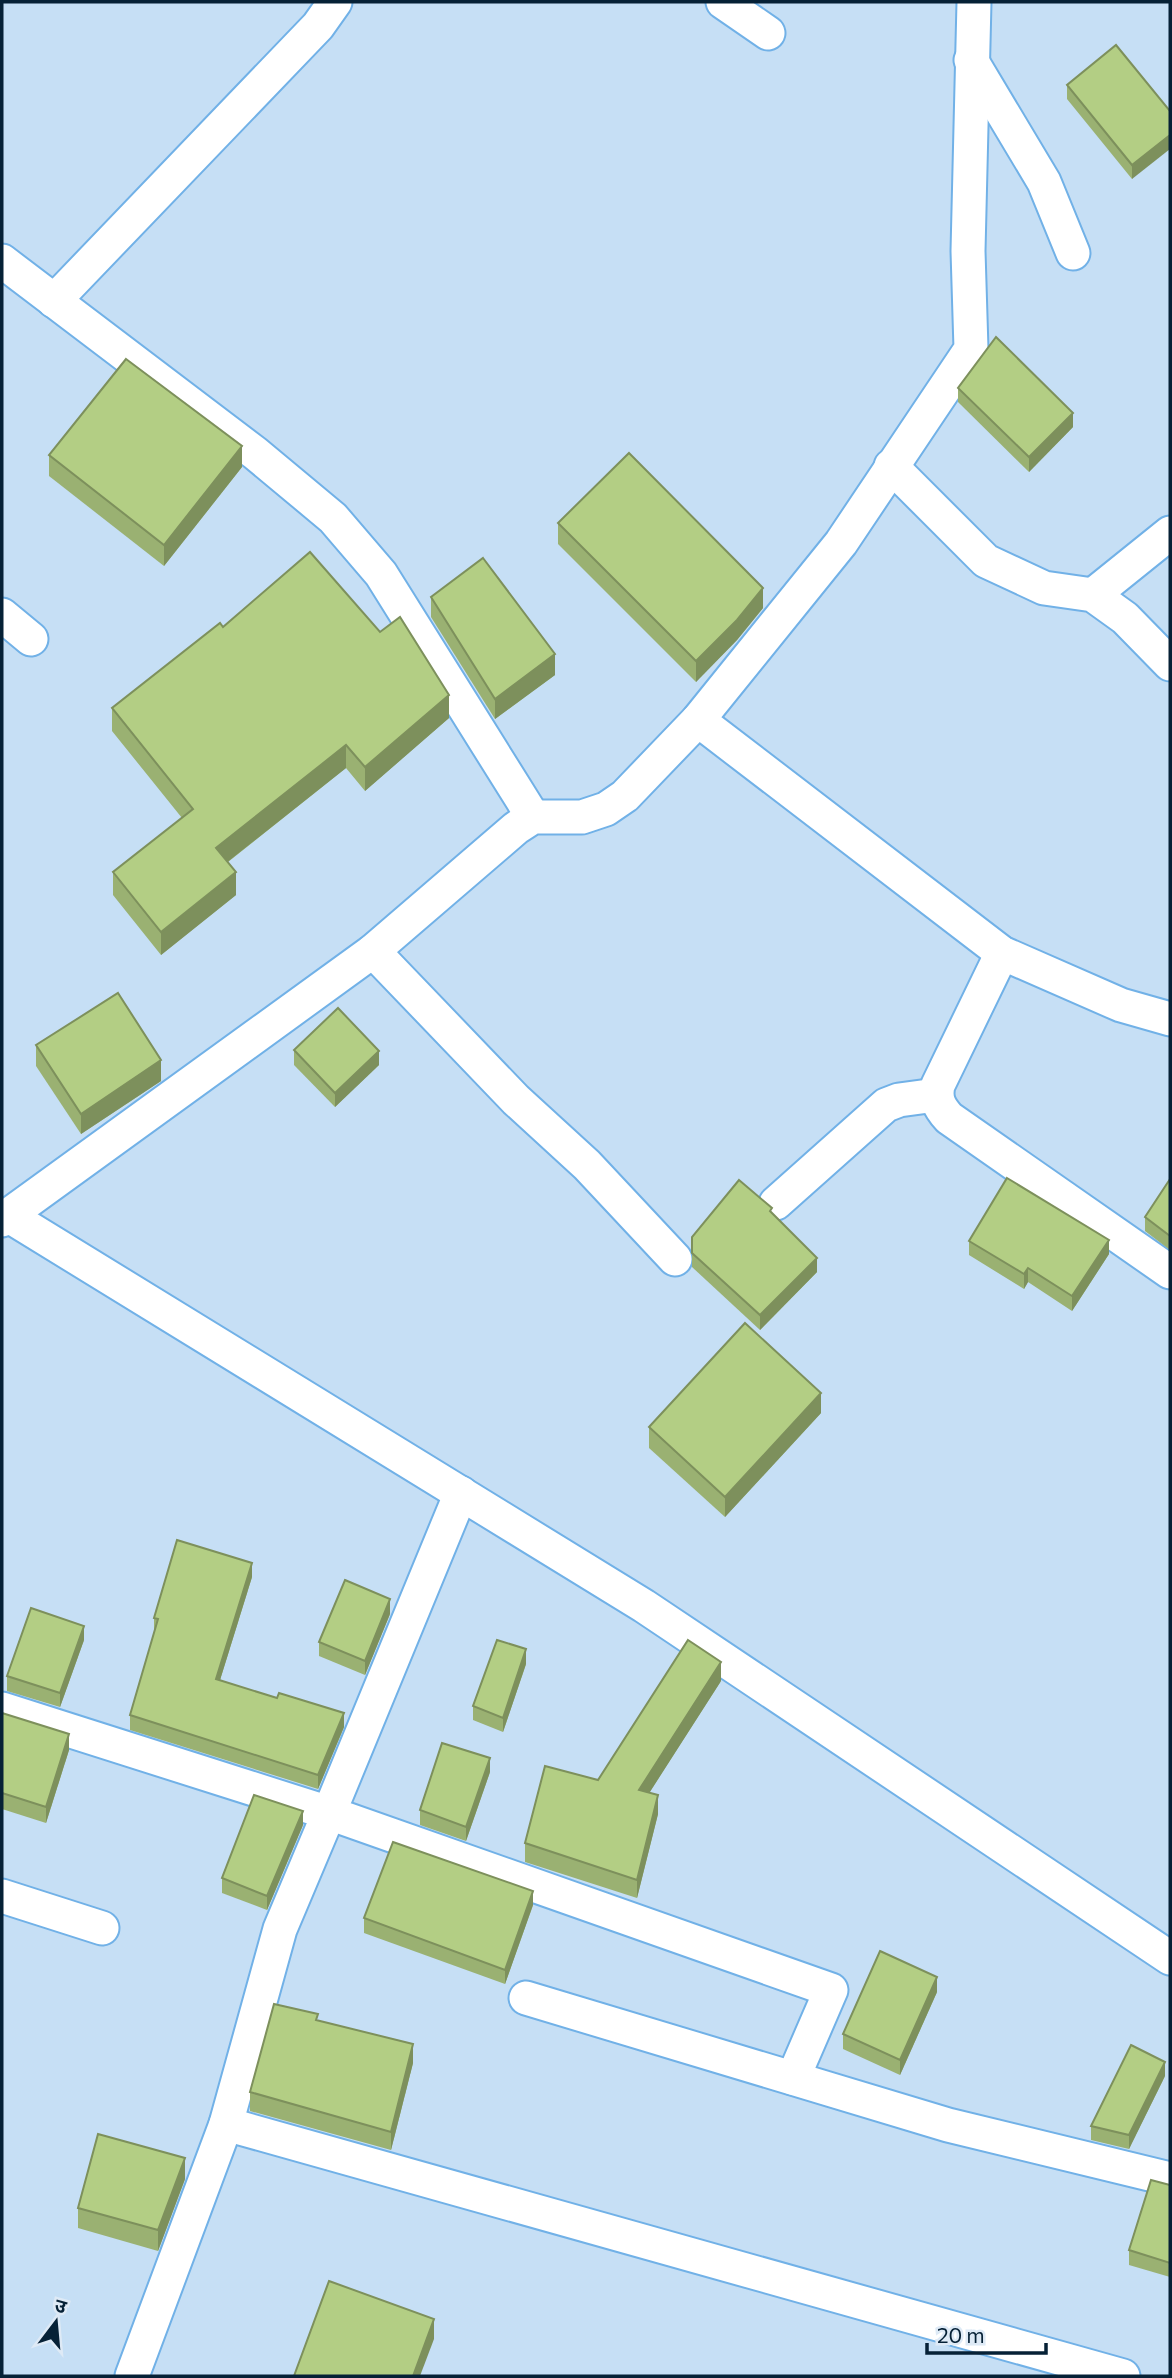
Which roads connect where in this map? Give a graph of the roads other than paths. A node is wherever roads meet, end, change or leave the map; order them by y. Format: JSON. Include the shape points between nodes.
{"nodes":[{"id":1,"x":335,"y":2,"type":"edge"},
{"id":2,"x":723,"y":2,"type":"edge"},
{"id":3,"x":974,"y":2,"type":"edge"},
{"id":4,"x":768,"y":33,"type":"dead end"},
{"id":5,"x":971,"y":60,"type":"junction"},
{"id":6,"x":1073,"y":253,"type":"dead end"},
{"id":7,"x":2,"y":261,"type":"edge"},
{"id":8,"x":54,"y":301,"type":"junction"},
{"id":9,"x":891,"y":466,"type":"junction"},
{"id":10,"x":1170,"y":533,"type":"edge"},
{"id":11,"x":1093,"y":595,"type":"junction"},
{"id":12,"x":2,"y":615,"type":"edge"},
{"id":13,"x":31,"y":639,"type":"dead end"},
{"id":14,"x":1170,"y":664,"type":"edge"},
{"id":15,"x":698,"y":720,"type":"junction"},
{"id":16,"x":533,"y":817,"type":"junction"},
{"id":17,"x":373,"y":951,"type":"junction"},
{"id":18,"x":1002,"y":953,"type":"junction"},
{"id":19,"x":1170,"y":1019,"type":"edge"},
{"id":20,"x":936,"y":1095,"type":"junction"},
{"id":21,"x":776,"y":1203,"type":"dead end"},
{"id":22,"x":5,"y":1218,"type":"edge"},
{"id":23,"x":675,"y":1259,"type":"dead end"},
{"id":24,"x":1170,"y":1272,"type":"edge"},
{"id":25,"x":461,"y":1493,"type":"junction"},
{"id":26,"x":2,"y":1709,"type":"edge"},
{"id":27,"x":329,"y":1813,"type":"junction"},
{"id":28,"x":2,"y":1896,"type":"edge"},
{"id":29,"x":102,"y":1928,"type":"dead end"},
{"id":30,"x":1170,"y":1958,"type":"edge"},
{"id":31,"x":526,"y":1998,"type":"dead end"},
{"id":32,"x":793,"y":2078,"type":"junction"},
{"id":33,"x":226,"y":2124,"type":"junction"},
{"id":34,"x":1170,"y":2179,"type":"edge"},
{"id":35,"x":132,"y":2376,"type":"edge"},
{"id":36,"x":1123,"y":2376,"type":"edge"}],
"edges":[{"from":1,"to":8,"type":"street","via":[[318,26]]},
{"from":2,"to":4,"type":"street"},
{"from":3,"to":5,"type":"street"},
{"from":5,"to":6,"type":"street","via":[[1044,181]]},
{"from":5,"to":9,"type":"street","via":[[971,349]]},
{"from":7,"to":8,"type":"street"},
{"from":8,"to":16,"type":"street","via":[[333,517],[382,574]]},
{"from":9,"to":11,"type":"street","via":[[986,561],[1044,587]]},
{"from":9,"to":15,"type":"street","via":[[841,543]]},
{"from":10,"to":11,"type":"street"},
{"from":11,"to":14,"type":"street","via":[[1125,618]]},
{"from":12,"to":13,"type":"street"},
{"from":15,"to":16,"type":"street","via":[[625,796],[606,809],[582,817]]},
{"from":15,"to":18,"type":"street"},
{"from":16,"to":17,"type":"street","via":[[496,843]]},
{"from":17,"to":22,"type":"street"},
{"from":17,"to":23,"type":"street"},
{"from":18,"to":19,"type":"street","via":[[1121,1005]]},
{"from":18,"to":20,"type":"street"},
{"from":20,"to":21,"type":"street","via":[[887,1105]]},
{"from":20,"to":24,"type":"street","via":[[949,1118]]},
{"from":22,"to":25,"type":"street"},
{"from":25,"to":27,"type":"street"},
{"from":25,"to":30,"type":"street","via":[[645,1606]]},
{"from":26,"to":27,"type":"street"},
{"from":27,"to":32,"type":"street","via":[[831,1990]]},
{"from":27,"to":33,"type":"street","via":[[280,1929]]},
{"from":28,"to":29,"type":"street"},
{"from":31,"to":32,"type":"street"},
{"from":32,"to":34,"type":"street","via":[[948,2125]]},
{"from":33,"to":35,"type":"street"},
{"from":33,"to":36,"type":"street"}]}
